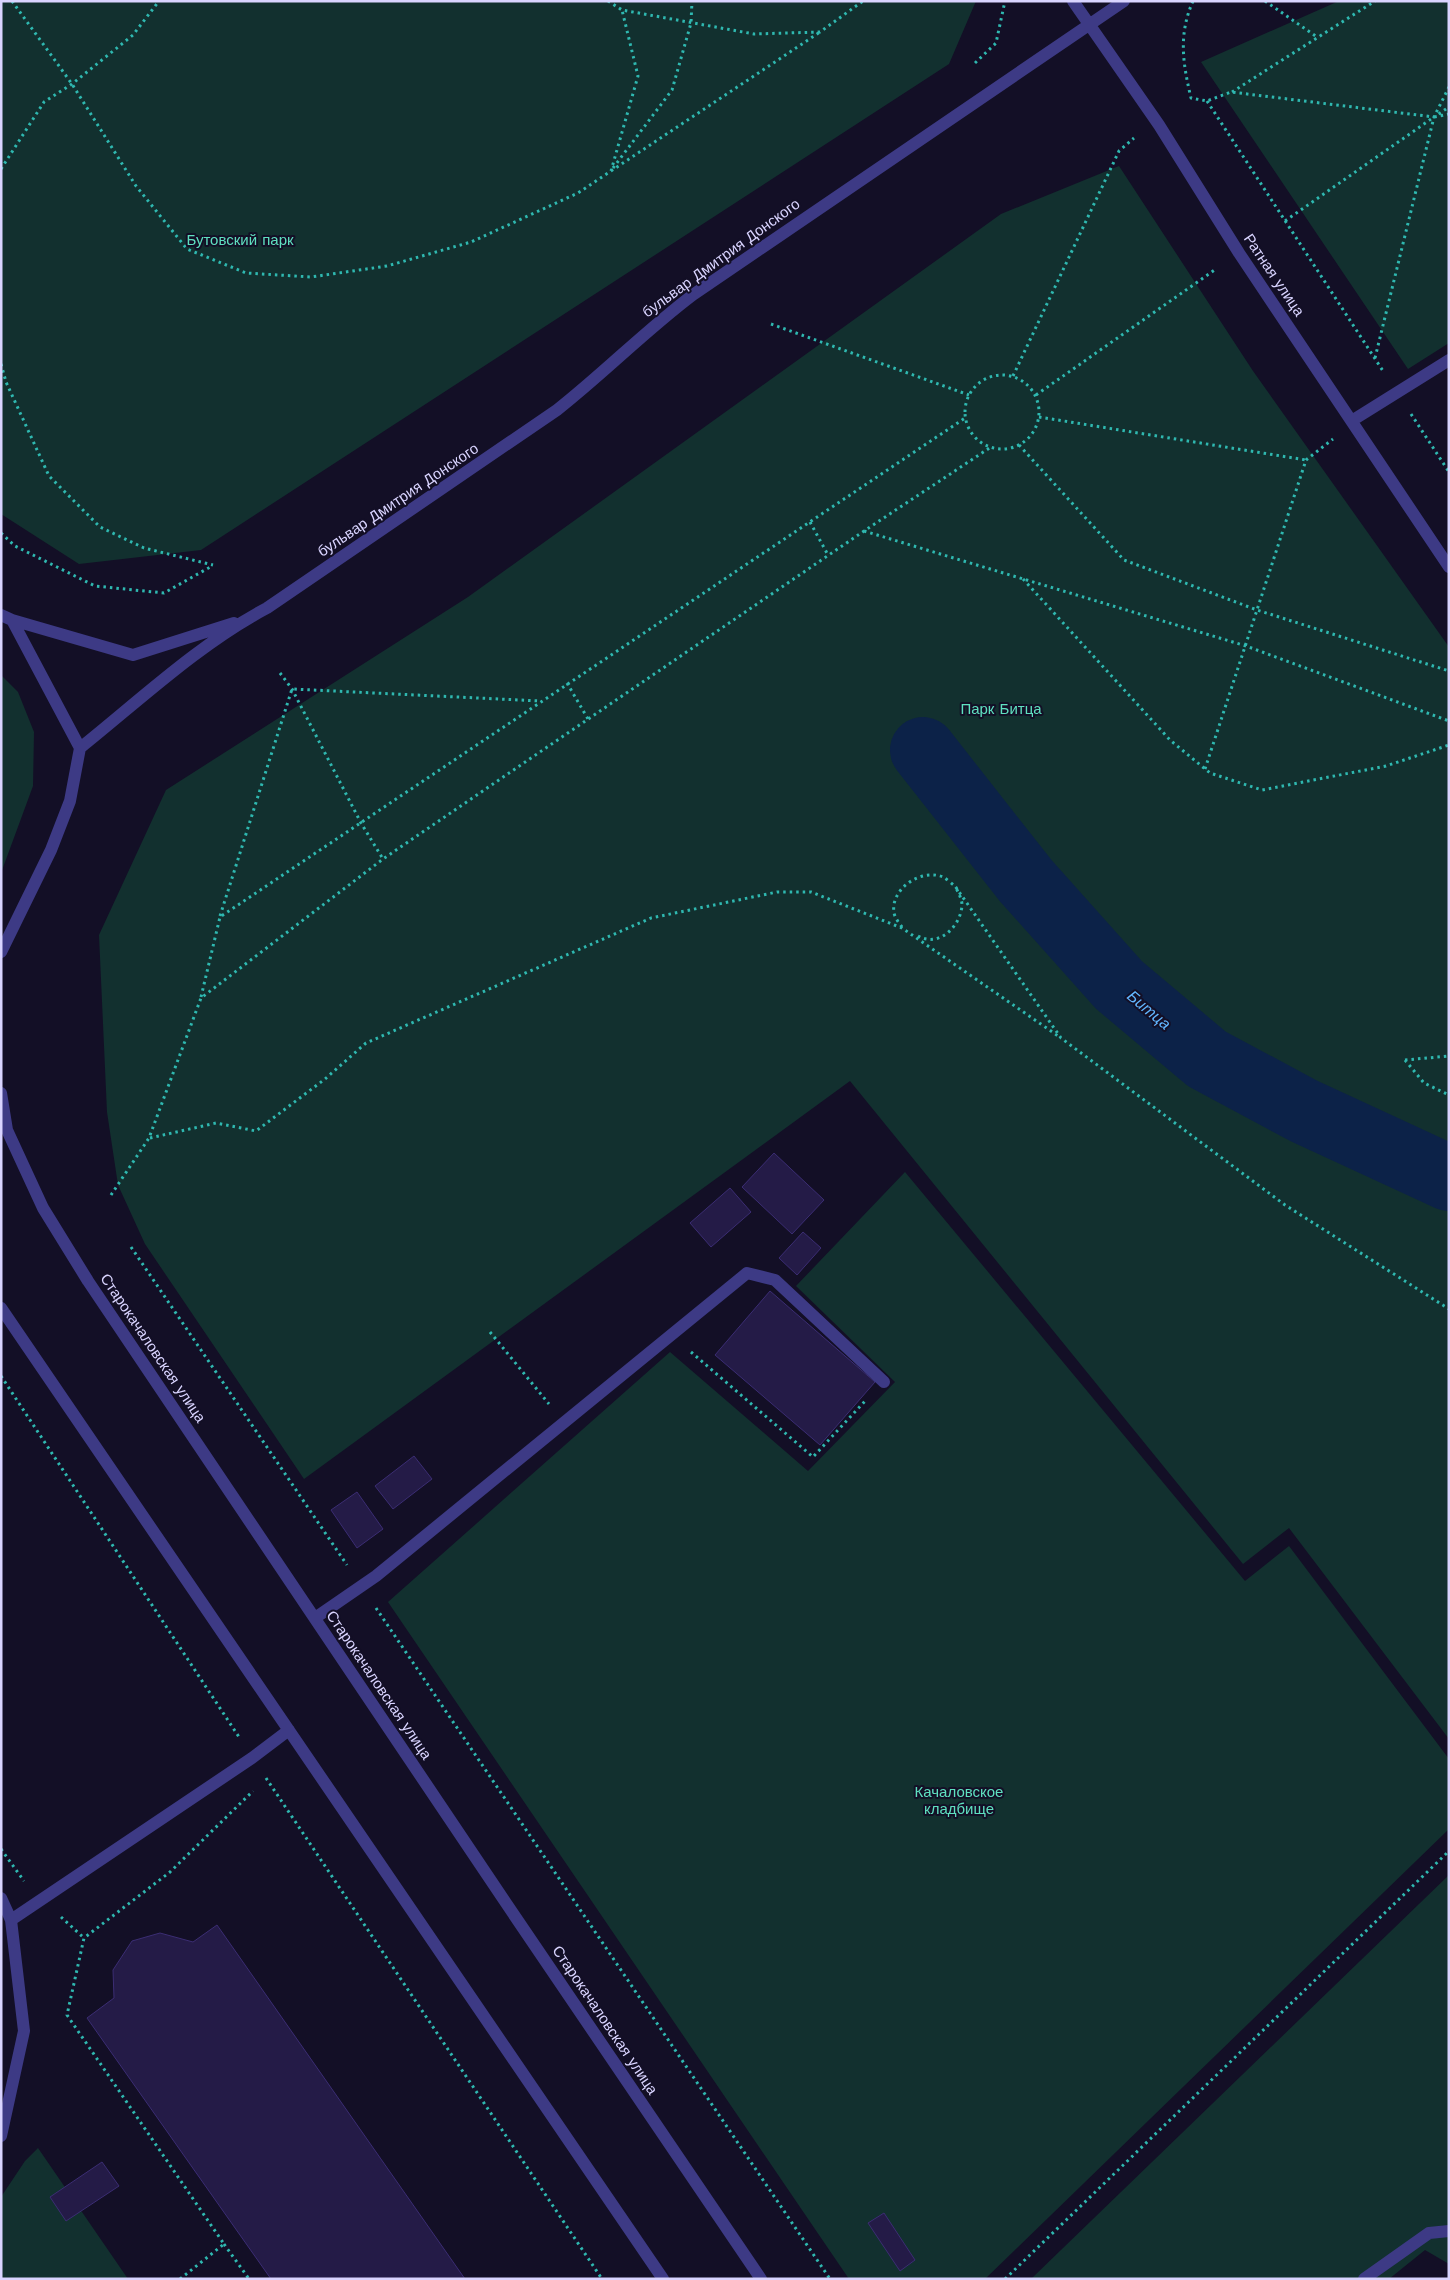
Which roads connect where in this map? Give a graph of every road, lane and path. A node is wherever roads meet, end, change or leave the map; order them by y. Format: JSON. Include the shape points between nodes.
{"nodes":[{"id":1,"x":12,"y":1,"type":"edge"},
{"id":2,"x":159,"y":1,"type":"edge"},
{"id":3,"x":608,"y":1,"type":"edge"},
{"id":4,"x":692,"y":1,"type":"edge"},
{"id":5,"x":863,"y":1,"type":"edge"},
{"id":6,"x":1005,"y":1,"type":"edge"},
{"id":7,"x":1073,"y":1,"type":"edge"},
{"id":8,"x":1124,"y":1,"type":"edge"},
{"id":9,"x":1193,"y":1,"type":"edge"},
{"id":10,"x":1265,"y":1,"type":"edge"},
{"id":11,"x":1375,"y":1,"type":"edge"},
{"id":12,"x":622,"y":10,"type":"junction"},
{"id":13,"x":691,"y":23,"type":"junction"},
{"id":14,"x":1089,"y":24,"type":"junction"},
{"id":15,"x":820,"y":32,"type":"junction"},
{"id":16,"x":1317,"y":37,"type":"junction"},
{"id":17,"x":975,"y":63,"type":"dead end"},
{"id":18,"x":72,"y":84,"type":"junction"},
{"id":19,"x":1449,"y":87,"type":"edge"},
{"id":20,"x":1231,"y":92,"type":"junction"},
{"id":21,"x":1207,"y":101,"type":"junction"},
{"id":22,"x":1449,"y":107,"type":"edge"},
{"id":23,"x":1449,"y":114,"type":"edge"},
{"id":24,"x":1434,"y":116,"type":"junction"},
{"id":25,"x":1134,"y":138,"type":"dead end"},
{"id":26,"x":1,"y":168,"type":"edge"},
{"id":27,"x":611,"y":171,"type":"junction"},
{"id":28,"x":1285,"y":221,"type":"junction"},
{"id":29,"x":1216,"y":269,"type":"dead end"},
{"id":30,"x":771,"y":324,"type":"dead end"},
{"id":31,"x":1375,"y":359,"type":"junction"},
{"id":32,"x":1449,"y":360,"type":"edge"},
{"id":33,"x":1,"y":364,"type":"edge"},
{"id":34,"x":1013,"y":376,"type":"junction"},
{"id":35,"x":1397,"y":392,"type":"junction"},
{"id":36,"x":969,"y":395,"type":"junction"},
{"id":37,"x":1036,"y":395,"type":"junction"},
{"id":38,"x":1039,"y":417,"type":"junction"},
{"id":39,"x":965,"y":418,"type":"junction"},
{"id":40,"x":1353,"y":420,"type":"junction"},
{"id":41,"x":1334,"y":439,"type":"dead end"},
{"id":42,"x":1019,"y":445,"type":"junction"},
{"id":43,"x":992,"y":447,"type":"junction"},
{"id":44,"x":1306,"y":460,"type":"junction"},
{"id":45,"x":1449,"y":472,"type":"edge"},
{"id":46,"x":810,"y":522,"type":"junction"},
{"id":47,"x":864,"y":531,"type":"junction"},
{"id":48,"x":1,"y":533,"type":"edge"},
{"id":49,"x":828,"y":555,"type":"junction"},
{"id":50,"x":1449,"y":566,"type":"edge"},
{"id":51,"x":1023,"y":579,"type":"junction"},
{"id":52,"x":1257,"y":610,"type":"junction"},
{"id":53,"x":7,"y":617,"type":"edge"},
{"id":54,"x":246,"y":619,"type":"junction"},
{"id":55,"x":1246,"y":646,"type":"junction"},
{"id":56,"x":1449,"y":671,"type":"edge"},
{"id":57,"x":280,"y":672,"type":"dead end"},
{"id":58,"x":567,"y":683,"type":"junction"},
{"id":59,"x":292,"y":689,"type":"junction"},
{"id":60,"x":540,"y":701,"type":"junction"},
{"id":61,"x":588,"y":719,"type":"junction"},
{"id":62,"x":1449,"y":721,"type":"edge"},
{"id":63,"x":1449,"y":745,"type":"edge"},
{"id":64,"x":80,"y":748,"type":"junction"},
{"id":65,"x":1206,"y":769,"type":"junction"},
{"id":66,"x":361,"y":823,"type":"junction"},
{"id":67,"x":383,"y":859,"type":"junction"},
{"id":68,"x":956,"y":886,"type":"junction"},
{"id":69,"x":220,"y":917,"type":"junction"},
{"id":70,"x":902,"y":928,"type":"junction"},
{"id":71,"x":1,"y":952,"type":"edge"},
{"id":72,"x":201,"y":998,"type":"junction"},
{"id":73,"x":1061,"y":1038,"type":"junction"},
{"id":74,"x":1449,"y":1056,"type":"edge"},
{"id":75,"x":1,"y":1093,"type":"edge"},
{"id":76,"x":1449,"y":1095,"type":"edge"},
{"id":77,"x":149,"y":1138,"type":"junction"},
{"id":78,"x":111,"y":1195,"type":"dead end"},
{"id":79,"x":131,"y":1247,"type":"dead end"},
{"id":80,"x":1,"y":1308,"type":"edge"},
{"id":81,"x":1449,"y":1309,"type":"edge"},
{"id":82,"x":490,"y":1332,"type":"dead end"},
{"id":83,"x":671,"y":1335,"type":"junction"},
{"id":84,"x":1,"y":1376,"type":"edge"},
{"id":85,"x":884,"y":1382,"type":"joint"},
{"id":86,"x":5,"y":1383,"type":"junction"},
{"id":87,"x":1,"y":1386,"type":"edge"},
{"id":88,"x":565,"y":1423,"type":"junction"},
{"id":89,"x":362,"y":1586,"type":"junction"},
{"id":90,"x":315,"y":1618,"type":"junction"},
{"id":91,"x":289,"y":1730,"type":"junction"},
{"id":92,"x":252,"y":1758,"type":"junction"},
{"id":93,"x":266,"y":1778,"type":"junction"},
{"id":94,"x":1449,"y":1852,"type":"edge"},
{"id":95,"x":1,"y":1898,"type":"edge"},
{"id":96,"x":11,"y":1920,"type":"junction"},
{"id":97,"x":1,"y":2136,"type":"edge"},
{"id":98,"x":1449,"y":2231,"type":"edge"},
{"id":99,"x":224,"y":2244,"type":"junction"},
{"id":100,"x":180,"y":2279,"type":"edge"},
{"id":101,"x":249,"y":2279,"type":"edge"},
{"id":102,"x":602,"y":2279,"type":"edge"},
{"id":103,"x":663,"y":2279,"type":"edge"},
{"id":104,"x":761,"y":2279,"type":"edge"},
{"id":105,"x":830,"y":2279,"type":"edge"},
{"id":106,"x":1005,"y":2279,"type":"edge"},
{"id":107,"x":1364,"y":2279,"type":"edge"}],
"edges":[{"from":1,"to":18,"type":"path"},
{"from":2,"to":18,"type":"path","via":[[133,35]]},
{"from":3,"to":12,"type":"path"},
{"from":4,"to":13,"type":"path"},
{"from":5,"to":15,"type":"path"},
{"from":6,"to":17,"type":"path","via":[[996,43]]},
{"from":7,"to":14,"type":"street","name":"Ратная улица"},
{"from":8,"to":14,"type":"street","name":"бульвар Дмитрия Донского"},
{"from":9,"to":21,"type":"path","via":[[1185,18],[1182,61],[1190,98]]},
{"from":10,"to":16,"type":"path"},
{"from":11,"to":16,"type":"path"},
{"from":12,"to":13,"type":"path"},
{"from":12,"to":27,"type":"path","via":[[638,76]]},
{"from":13,"to":15,"type":"path","via":[[754,34]]},
{"from":13,"to":27,"type":"path","via":[[672,90]]},
{"from":14,"to":40,"type":"street","name":"Ратная улица"},
{"from":14,"to":54,"type":"street","name":"бульвар Дмитрия Донского","via":[[694,294],[549,416],[267,608]]},
{"from":15,"to":27,"type":"path"},
{"from":16,"to":20,"type":"path"},
{"from":18,"to":26,"type":"path","via":[[44,102]]},
{"from":18,"to":27,"type":"path","via":[[136,186],[187,249],[246,273],[311,277],[387,266],[472,242],[578,193]]},
{"from":19,"to":24,"type":"path"},
{"from":20,"to":21,"type":"path"},
{"from":20,"to":24,"type":"path"},
{"from":21,"to":28,"type":"path"},
{"from":22,"to":24,"type":"path"},
{"from":23,"to":24,"type":"path"},
{"from":24,"to":28,"type":"path"},
{"from":24,"to":31,"type":"path"},
{"from":25,"to":34,"type":"path","via":[[1120,151]]},
{"from":28,"to":31,"type":"path"},
{"from":29,"to":37,"type":"path"},
{"from":30,"to":36,"type":"path"},
{"from":31,"to":35,"type":"path"},
{"from":32,"to":35,"type":"street"},
{"from":33,"to":48,"type":"path","via":[[49,476],[100,526],[144,548],[213,565],[164,593],[95,586],[15,546]]},
{"from":34,"to":36,"type":"path","via":[[1000,374],[988,377]]},
{"from":34,"to":37,"type":"path","via":[[1026,383]]},
{"from":35,"to":40,"type":"street"},
{"from":35,"to":45,"type":"path"},
{"from":36,"to":39,"type":"path"},
{"from":37,"to":38,"type":"path"},
{"from":38,"to":42,"type":"path","via":[[1035,429]]},
{"from":38,"to":44,"type":"path"},
{"from":39,"to":43,"type":"path","via":[[976,438]]},
{"from":39,"to":46,"type":"path"},
{"from":40,"to":50,"type":"street","name":"Ратная улица"},
{"from":41,"to":44,"type":"path"},
{"from":42,"to":43,"type":"path","via":[[1004,449]]},
{"from":42,"to":52,"type":"path","via":[[1124,560]]},
{"from":43,"to":47,"type":"path"},
{"from":44,"to":52,"type":"path"},
{"from":46,"to":49,"type":"path"},
{"from":46,"to":58,"type":"path"},
{"from":47,"to":49,"type":"path"},
{"from":47,"to":51,"type":"path"},
{"from":49,"to":61,"type":"path"},
{"from":51,"to":55,"type":"path"},
{"from":51,"to":65,"type":"path","via":[[1170,740]]},
{"from":52,"to":55,"type":"path"},
{"from":52,"to":56,"type":"path"},
{"from":53,"to":54,"type":"street","via":[[133,655]]},
{"from":53,"to":64,"type":"street"},
{"from":54,"to":64,"type":"street","via":[[181,666]]},
{"from":55,"to":62,"type":"path"},
{"from":55,"to":65,"type":"path"},
{"from":57,"to":59,"type":"path"},
{"from":58,"to":60,"type":"path"},
{"from":58,"to":61,"type":"path"},
{"from":59,"to":60,"type":"path"},
{"from":59,"to":66,"type":"path"},
{"from":59,"to":69,"type":"path"},
{"from":60,"to":66,"type":"path"},
{"from":61,"to":67,"type":"path"},
{"from":63,"to":65,"type":"path","via":[[1386,766],[1262,790]]},
{"from":64,"to":71,"type":"street","via":[[70,801],[58,834]]},
{"from":66,"to":67,"type":"path"},
{"from":66,"to":69,"type":"path"},
{"from":67,"to":72,"type":"path"},
{"from":68,"to":70,"type":"path","via":[[962,903],[960,918],[944,936],[922,938]]},
{"from":68,"to":70,"type":"path","via":[[942,877],[926,876],[906,885],[895,903],[894,914]]},
{"from":68,"to":73,"type":"path"},
{"from":69,"to":72,"type":"path"},
{"from":70,"to":73,"type":"path"},
{"from":70,"to":77,"type":"path","via":[[810,892],[776,892],[651,918],[366,1042],[325,1079],[256,1131],[216,1123]]},
{"from":72,"to":77,"type":"path"},
{"from":73,"to":81,"type":"path","via":[[1286,1205]]},
{"from":74,"to":76,"type":"path","via":[[1405,1060],[1424,1083]]},
{"from":75,"to":90,"type":"street","name":"Старокачаловская улица","via":[[6,1130],[43,1208],[88,1281]]},
{"from":77,"to":78,"type":"path"},
{"from":79,"to":89,"type":"path"},
{"from":80,"to":91,"type":"street"},
{"from":82,"to":88,"type":"path"},
{"from":83,"to":85,"type":"street","via":[[747,1273],[776,1280]]},
{"from":83,"to":85,"type":"path","via":[[813,1457]]},
{"from":83,"to":88,"type":"street"},
{"from":84,"to":86,"type":"path"},
{"from":86,"to":87,"type":"path"},
{"from":86,"to":92,"type":"path"},
{"from":88,"to":89,"type":"street"},
{"from":89,"to":90,"type":"street"},
{"from":89,"to":105,"type":"path"},
{"from":90,"to":104,"type":"street","name":"Старокачаловская улица"},
{"from":91,"to":92,"type":"street"},
{"from":91,"to":103,"type":"street"},
{"from":92,"to":93,"type":"path"},
{"from":92,"to":96,"type":"street"},
{"from":93,"to":99,"type":"path","via":[[170,1872],[84,1938],[67,2015]]},
{"from":93,"to":102,"type":"path"},
{"from":94,"to":106,"type":"path"},
{"from":95,"to":96,"type":"street"},
{"from":96,"to":97,"type":"street","via":[[24,2031]]},
{"from":98,"to":107,"type":"street","via":[[1429,2233]]},
{"from":99,"to":100,"type":"path"},
{"from":99,"to":101,"type":"path"}]}
